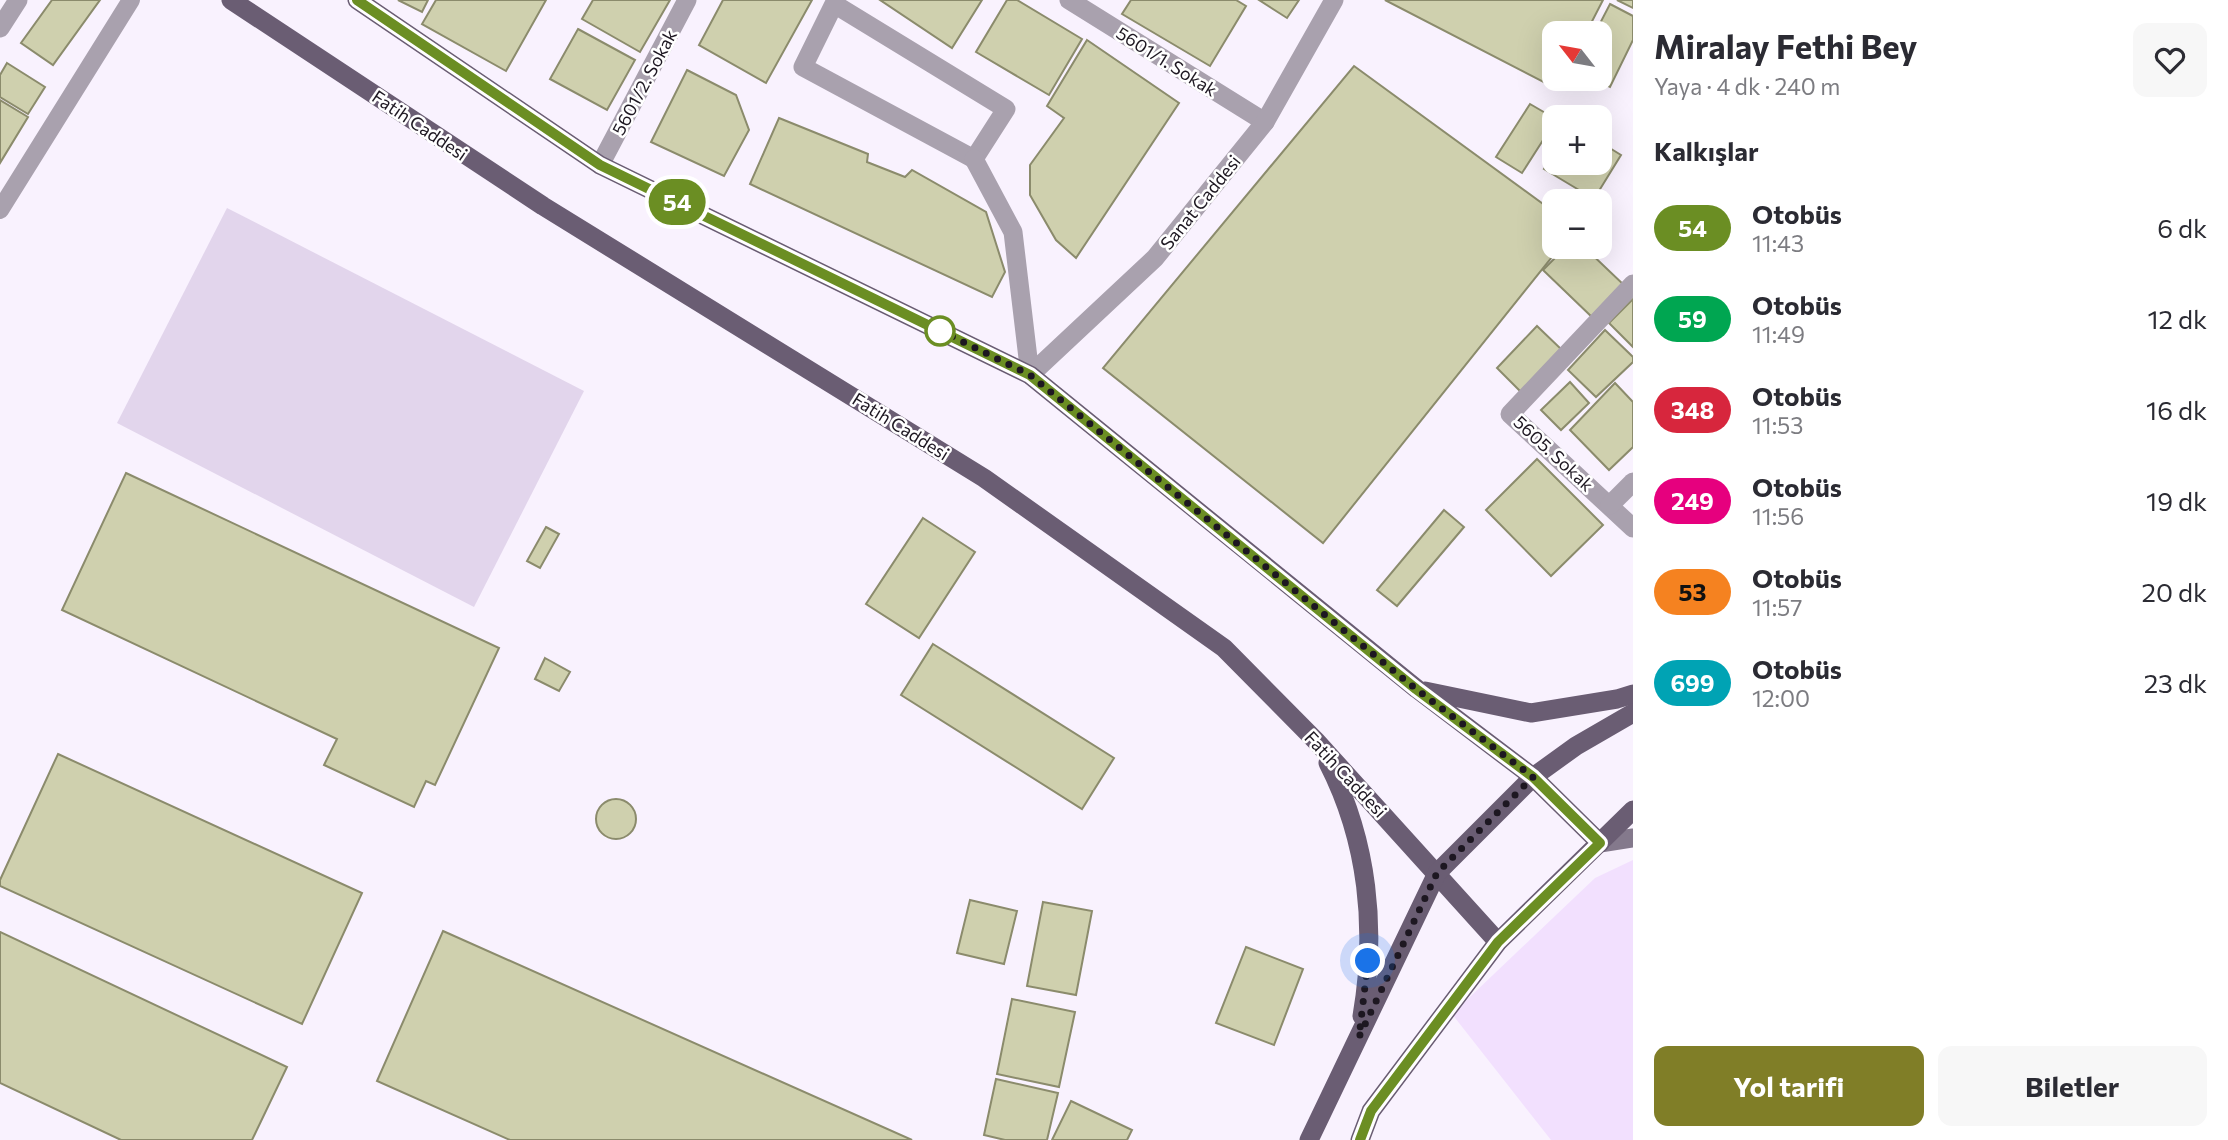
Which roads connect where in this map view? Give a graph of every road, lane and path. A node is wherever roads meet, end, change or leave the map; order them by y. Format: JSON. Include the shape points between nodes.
{"nodes":[{"id":1,"x":18,"y":0,"type":"edge"},
{"id":2,"x":131,"y":0,"type":"edge"},
{"id":3,"x":231,"y":0,"type":"edge"},
{"id":4,"x":357,"y":0,"type":"edge"},
{"id":5,"x":687,"y":0,"type":"edge"},
{"id":6,"x":1069,"y":0,"type":"edge"},
{"id":7,"x":1334,"y":0,"type":"edge"},
{"id":8,"x":833,"y":2,"type":"edge"},
{"id":9,"x":0,"y":28,"type":"edge"},
{"id":10,"x":1265,"y":122,"type":"junction"},
{"id":11,"x":974,"y":159,"type":"junction"},
{"id":12,"x":600,"y":165,"type":"junction"},
{"id":13,"x":0,"y":210,"type":"edge"},
{"id":14,"x":1633,"y":284,"type":"edge"},
{"id":15,"x":1030,"y":375,"type":"junction"},
{"id":16,"x":1633,"y":482,"type":"edge"},
{"id":17,"x":1610,"y":505,"type":"junction"},
{"id":18,"x":1633,"y":528,"type":"edge"},
{"id":19,"x":1416,"y":689,"type":"junction"},
{"id":20,"x":1633,"y":694,"type":"edge"},
{"id":21,"x":1633,"y":713,"type":"edge"},
{"id":22,"x":1316,"y":741,"type":"junction"},
{"id":23,"x":1533,"y":777,"type":"junction"},
{"id":24,"x":1633,"y":810,"type":"edge"},
{"id":25,"x":1633,"y":838,"type":"edge"},
{"id":26,"x":1600,"y":843,"type":"junction"},
{"id":27,"x":1437,"y":873,"type":"junction"},
{"id":28,"x":1498,"y":942,"type":"junction"},
{"id":29,"x":1359,"y":1037,"type":"junction"},
{"id":30,"x":1309,"y":1140,"type":"edge"},
{"id":31,"x":1360,"y":1140,"type":"edge"}],
"edges":[{"from":1,"to":9,"type":"street"},
{"from":2,"to":13,"type":"lane"},
{"from":3,"to":22,"type":"main road","name":"Fatih Caddesi","via":[[543,206],[984,478],[1224,648]]},
{"from":4,"to":12,"type":"main road"},
{"from":5,"to":12,"type":"street","name":"5601/2. Sokak"},
{"from":6,"to":10,"type":"street","name":"5601/1. Sokak"},
{"from":7,"to":10,"type":"street","name":"Sanat Caddesi"},
{"from":8,"to":11,"type":"street","via":[[1006,108]]},
{"from":8,"to":11,"type":"street","via":[[803,67]]},
{"from":10,"to":15,"type":"street","name":"Sanat Caddesi","via":[[1155,257]]},
{"from":11,"to":15,"type":"street","via":[[1013,232]]},
{"from":12,"to":15,"type":"main road"},
{"from":14,"to":17,"type":"street","name":"5605. Sokak","via":[[1510,414]]},
{"from":15,"to":19,"type":"main road"},
{"from":16,"to":17,"type":"street"},
{"from":17,"to":18,"type":"street","name":"5605. Sokak"},
{"from":19,"to":20,"type":"main road","via":[[1531,713]]},
{"from":19,"to":23,"type":"main road"},
{"from":21,"to":23,"type":"main road"},
{"from":22,"to":27,"type":"main road","name":"Fatih Caddesi"},
{"from":22,"to":29,"type":"main road","via":[[1346,804],[1368,896],[1367,988]]},
{"from":23,"to":26,"type":"main road"},
{"from":23,"to":27,"type":"main road"},
{"from":24,"to":26,"type":"main road"},
{"from":25,"to":26,"type":"main road"},
{"from":26,"to":28,"type":"main road"},
{"from":27,"to":28,"type":"main road","name":"Fatih Caddesi"},
{"from":27,"to":29,"type":"main road"},
{"from":28,"to":31,"type":"main road","via":[[1371,1111]]},
{"from":29,"to":30,"type":"main road"}]}
